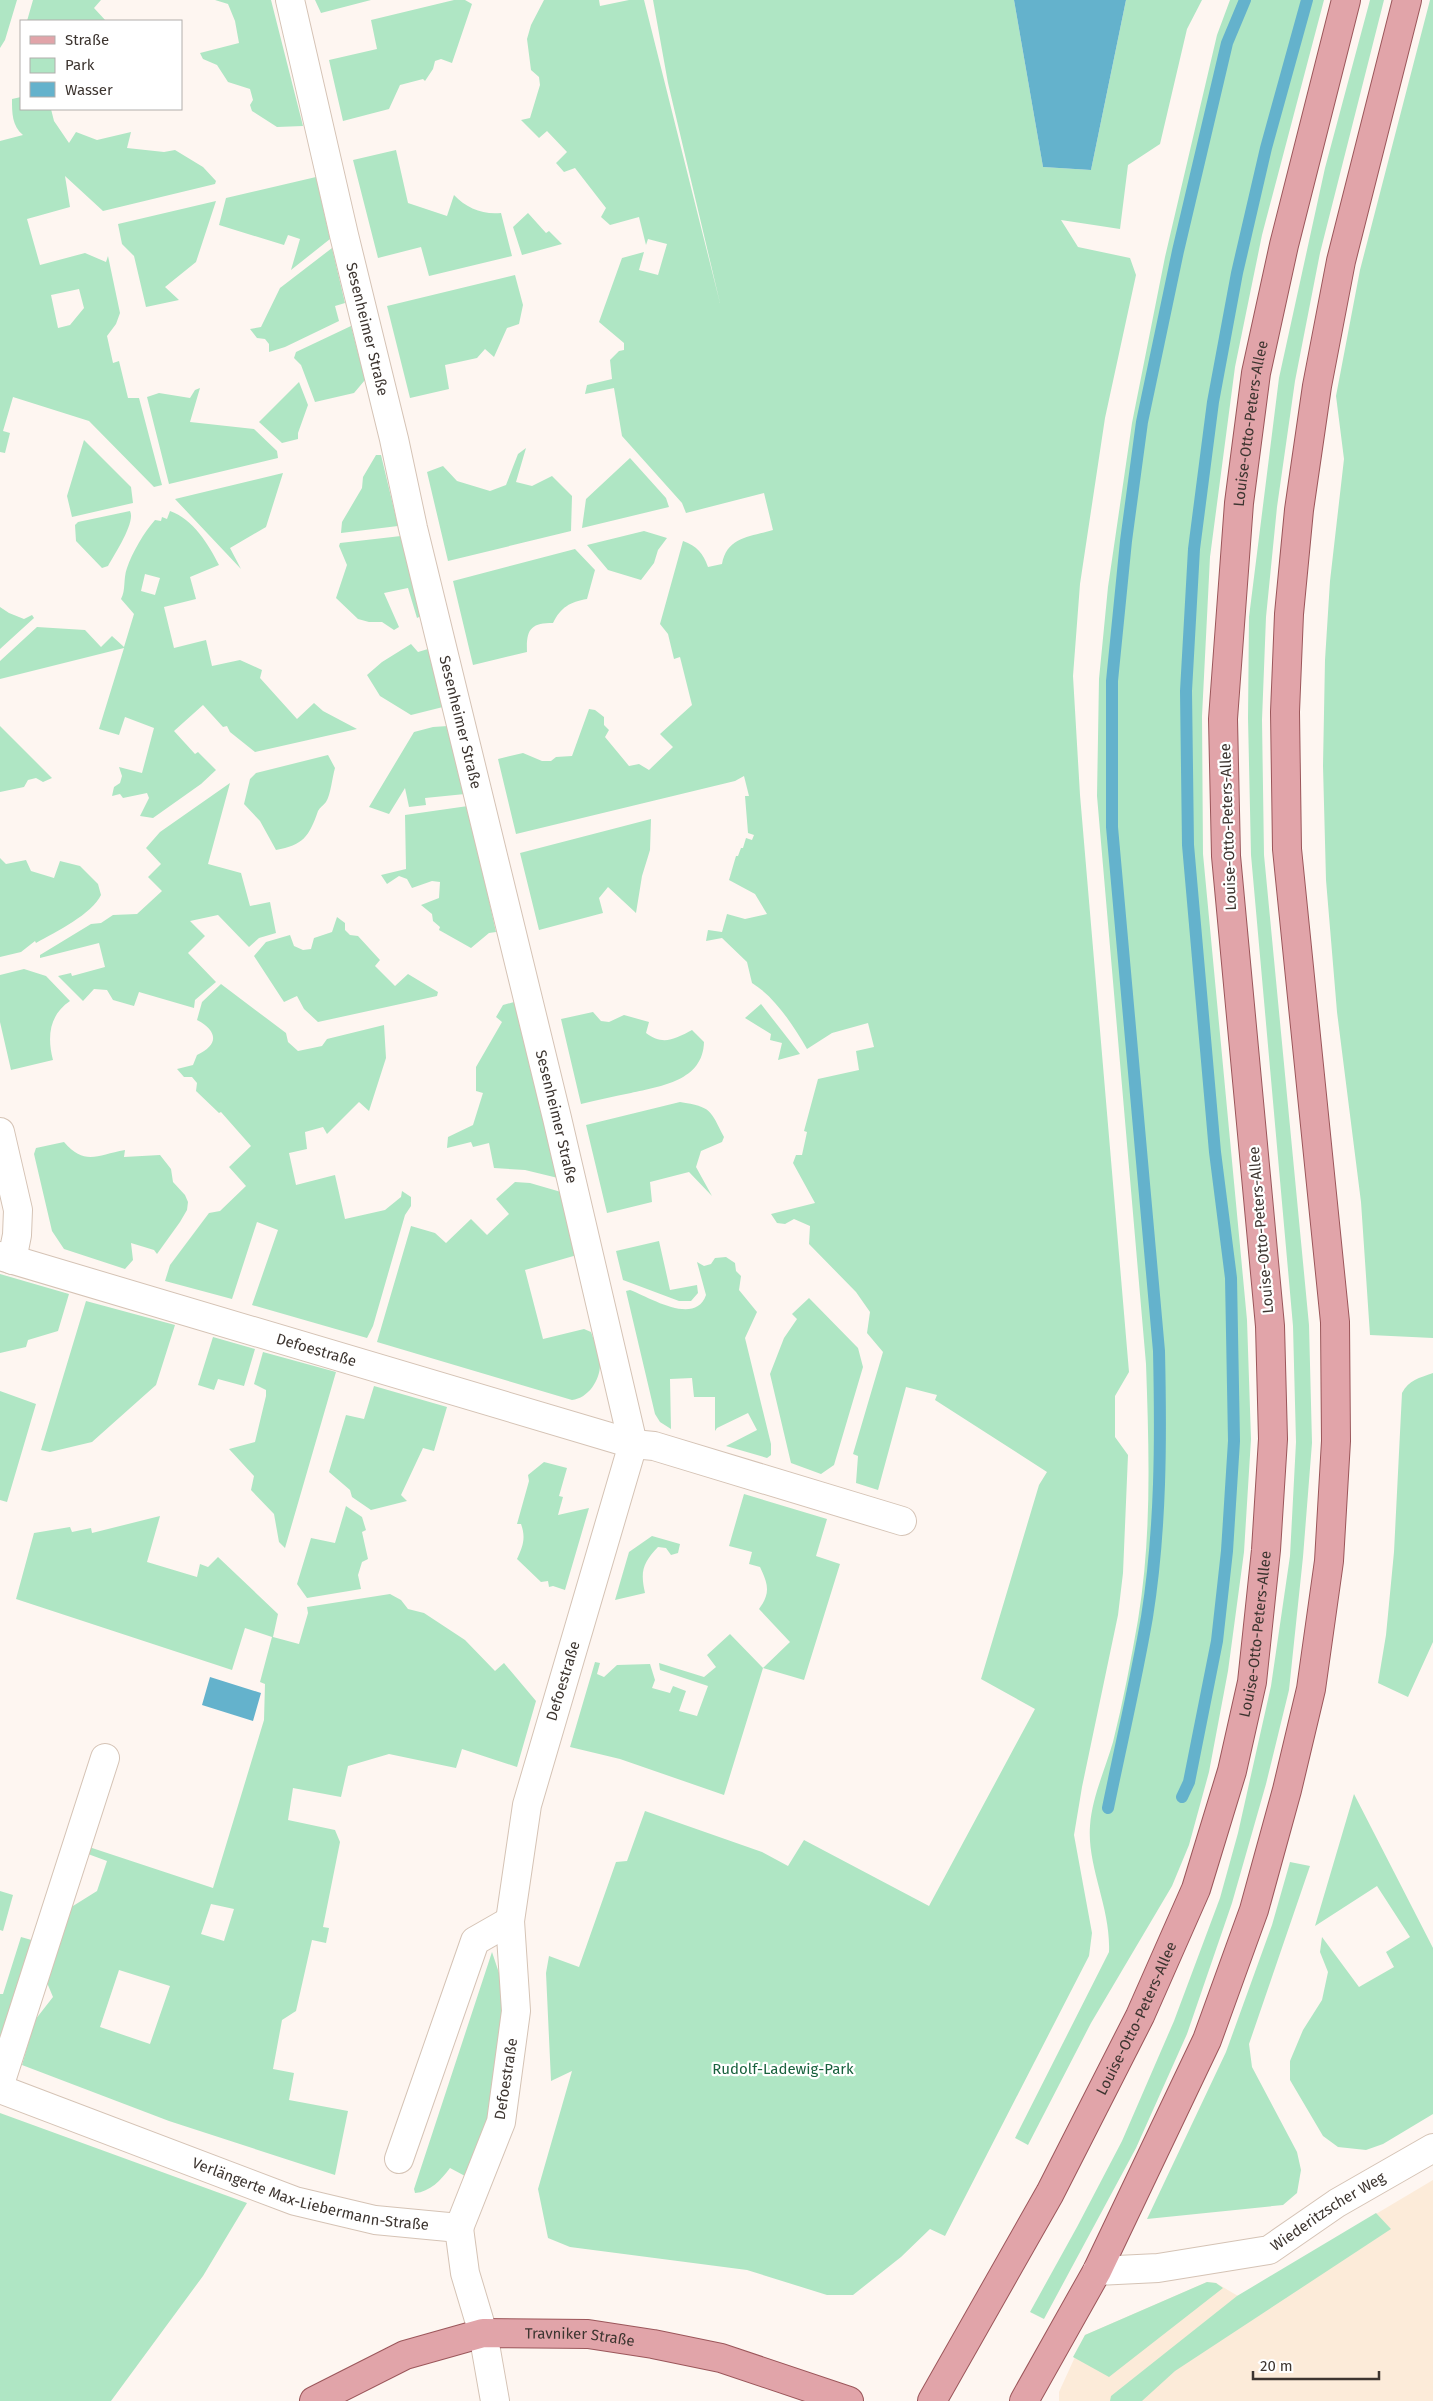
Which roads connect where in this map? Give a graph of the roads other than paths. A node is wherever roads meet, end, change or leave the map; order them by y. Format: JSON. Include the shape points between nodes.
{"nodes":[{"id":1,"x":290,"y":0,"type":"edge"},
{"id":2,"x":1346,"y":0,"type":"edge"},
{"id":3,"x":1407,"y":0,"type":"edge"},
{"id":4,"x":0,"y":1132,"type":"edge"},
{"id":5,"x":6,"y":1258,"type":"edge"},
{"id":6,"x":633,"y":1444,"type":"junction"},
{"id":7,"x":902,"y":1521,"type":"dead end"},
{"id":8,"x":105,"y":1758,"type":"dead end"},
{"id":9,"x":510,"y":1921,"type":"junction"},
{"id":10,"x":0,"y":2084,"type":"edge"},
{"id":11,"x":0,"y":2089,"type":"edge"},
{"id":12,"x":1433,"y":2148,"type":"edge"},
{"id":13,"x":399,"y":2158,"type":"dead end"},
{"id":14,"x":458,"y":2228,"type":"junction"},
{"id":15,"x":1097,"y":2271,"type":"junction"},
{"id":16,"x":484,"y":2333,"type":"junction"},
{"id":17,"x":314,"y":2401,"type":"edge"},
{"id":18,"x":495,"y":2401,"type":"edge"},
{"id":19,"x":849,"y":2401,"type":"edge"},
{"id":20,"x":932,"y":2401,"type":"edge"},
{"id":21,"x":1024,"y":2401,"type":"edge"}],
"edges":[{"from":1,"to":6,"type":"street","name":"Sesenheimer Straße"},
{"from":2,"to":20,"type":"main road","name":"Louise-Otto-Peters-Allee","via":[[1284,245],[1256,373],[1239,503],[1224,710],[1226,856],[1270,1326],[1273,1440],[1266,1550],[1252,1682],[1232,1771],[1196,1889],[1140,2016],[1050,2193]]},
{"from":3,"to":15,"type":"main road","via":[[1341,261],[1320,366],[1299,510],[1284,712],[1287,849],[1335,1322],[1336,1441],[1329,1561],[1311,1689],[1254,1910],[1207,2040]]},
{"from":4,"to":5,"type":"street","via":[[18,1210],[17,1235]]},
{"from":5,"to":6,"type":"street","name":"Defoestraße"},
{"from":6,"to":7,"type":"street","name":"Defoestraße","via":[[654,1446]]},
{"from":6,"to":9,"type":"street","name":"Defoestraße","via":[[526,1805]]},
{"from":8,"to":10,"type":"street"},
{"from":9,"to":13,"type":"street","via":[[475,1941]]},
{"from":9,"to":14,"type":"street","name":"Defoestraße","via":[[516,2011],[501,2122]]},
{"from":11,"to":14,"type":"street","name":"Verlängerte Max-Liebermann-Straße","via":[[296,2201],[375,2220]]},
{"from":12,"to":15,"type":"street","name":"Wiederitzscher Weg","via":[[1337,2203],[1268,2250],[1158,2268]]},
{"from":14,"to":16,"type":"street","via":[[465,2273]]},
{"from":15,"to":21,"type":"main road"},
{"from":16,"to":17,"type":"main road","name":"Travniker Straße","via":[[405,2355]]},
{"from":16,"to":18,"type":"street"},
{"from":16,"to":19,"type":"main road","name":"Travniker Straße","via":[[588,2334],[653,2344],[721,2358]]}]}
